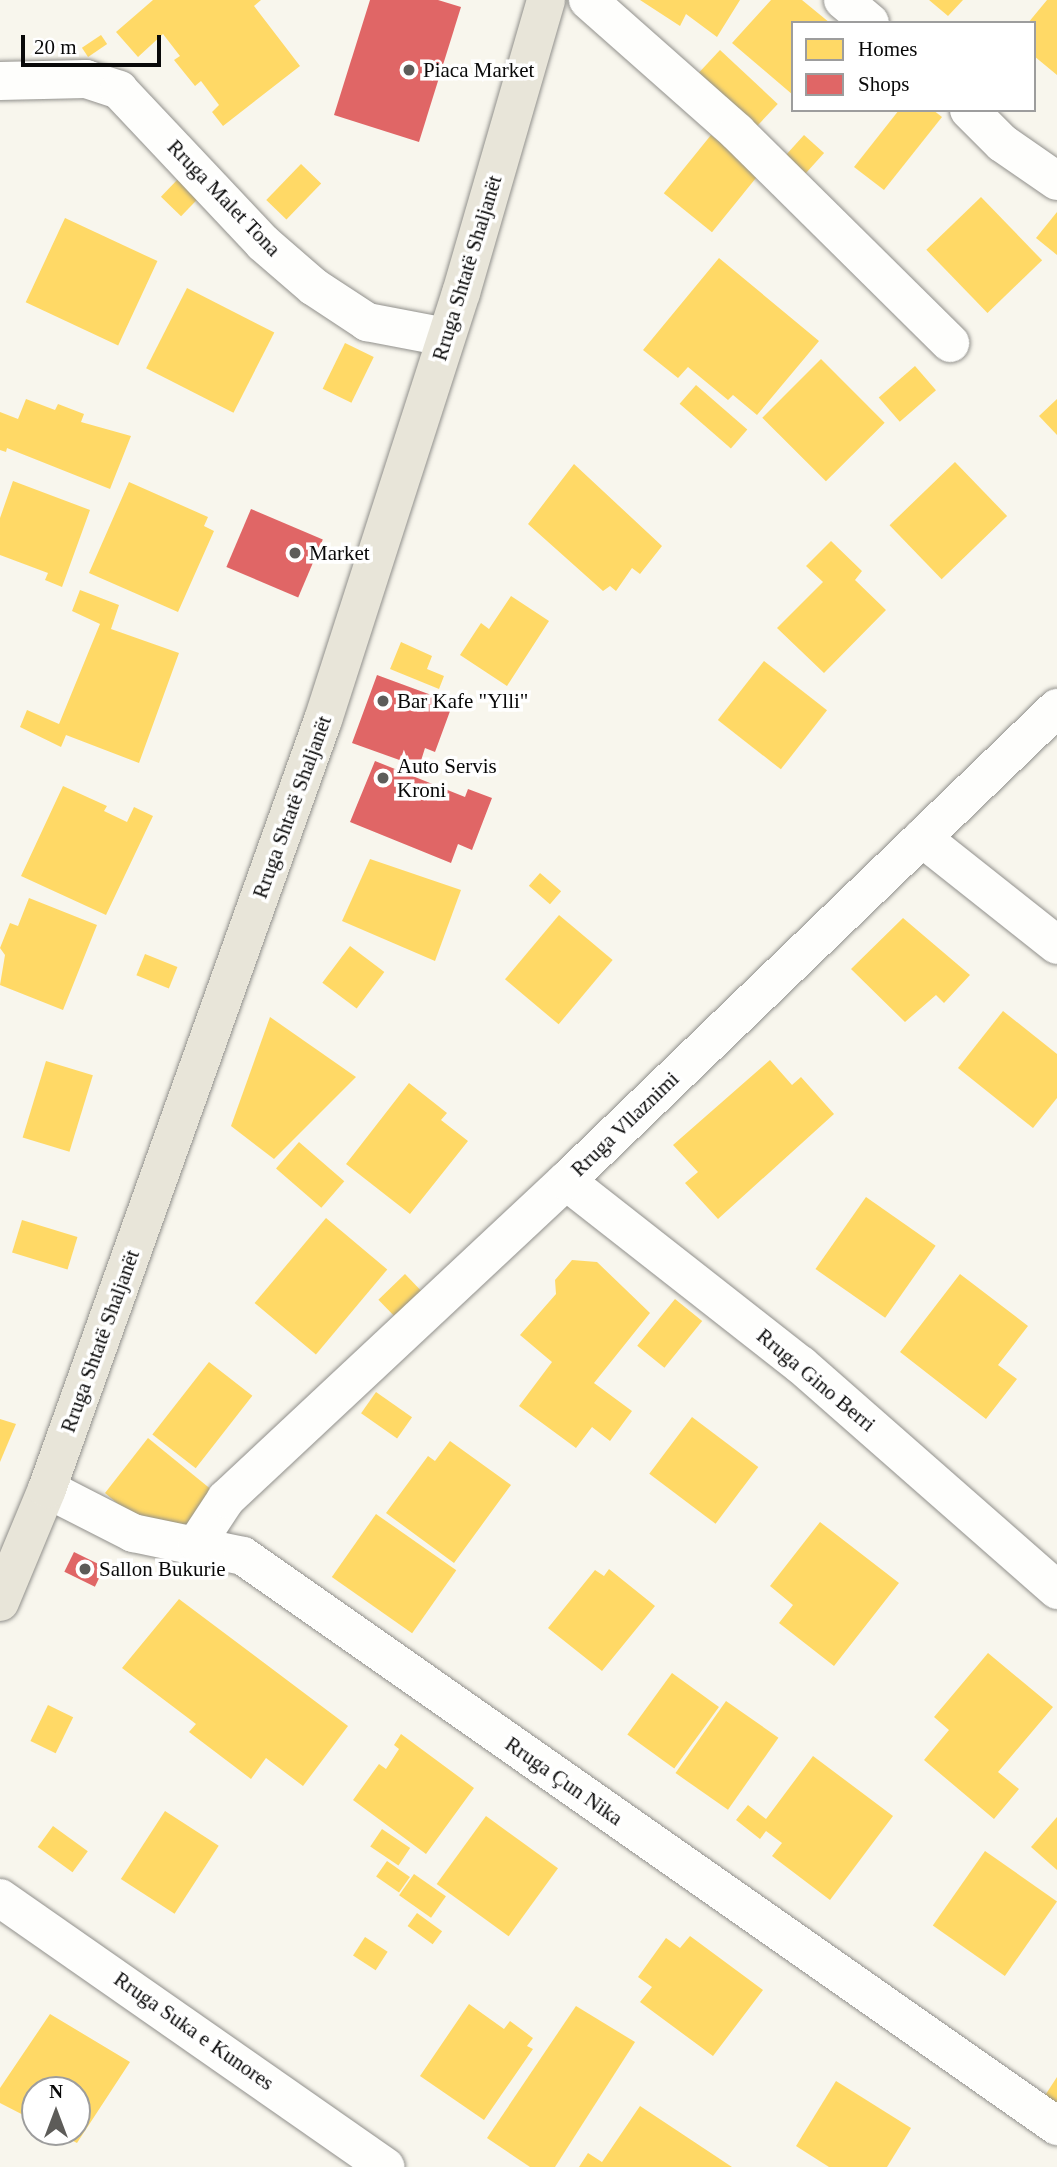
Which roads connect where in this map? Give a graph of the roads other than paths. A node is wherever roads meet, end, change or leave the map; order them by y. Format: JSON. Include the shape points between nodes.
{"nodes":[{"id":1,"x":546,"y":0,"type":"edge"},
{"id":2,"x":588,"y":0,"type":"edge"},
{"id":3,"x":844,"y":0,"type":"edge"},
{"id":4,"x":868,"y":21,"type":"edge"},
{"id":5,"x":0,"y":81,"type":"edge"},
{"id":6,"x":971,"y":112,"type":"edge"},
{"id":7,"x":1057,"y":181,"type":"edge"},
{"id":8,"x":446,"y":337,"type":"junction"},
{"id":9,"x":950,"y":343,"type":"dead end"},
{"id":10,"x":1057,"y":708,"type":"edge"},
{"id":11,"x":922,"y":838,"type":"junction"},
{"id":12,"x":1057,"y":945,"type":"edge"},
{"id":13,"x":566,"y":1181,"type":"junction"},
{"id":14,"x":47,"y":1489,"type":"junction"},
{"id":15,"x":197,"y":1543,"type":"junction"},
{"id":16,"x":1057,"y":1590,"type":"edge"},
{"id":17,"x":0,"y":1602,"type":"edge"},
{"id":18,"x":0,"y":1898,"type":"edge"},
{"id":19,"x":1057,"y":2126,"type":"edge"},
{"id":20,"x":385,"y":2167,"type":"edge"}],
"edges":[{"from":1,"to":8,"type":"main road","name":"Rruga Shtatë Shaljanët"},
{"from":2,"to":9,"type":"street","via":[[737,132]]},
{"from":3,"to":4,"type":"street"},
{"from":5,"to":8,"type":"street","name":"Rruga Malet Tona","via":[[86,79],[119,90],[263,243],[314,287],[367,322]]},
{"from":6,"to":7,"type":"street","via":[[1002,143]]},
{"from":8,"to":14,"type":"main road","name":"Rruga Shtatë Shaljanët","via":[[323,720]]},
{"from":10,"to":11,"type":"street","name":"Rruga Vllaznimi"},
{"from":11,"to":12,"type":"street"},
{"from":11,"to":13,"type":"street","name":"Rruga Vllaznimi"},
{"from":13,"to":15,"type":"street","name":"Rruga Vllaznimi","via":[[226,1499]]},
{"from":13,"to":16,"type":"street","name":"Rruga Gino Berri","via":[[801,1365]]},
{"from":14,"to":15,"type":"street","name":"Rruga Çun Nika","via":[[133,1533]]},
{"from":14,"to":17,"type":"main road","name":"Rruga Shtatë Shaljanët"},
{"from":15,"to":19,"type":"street","name":"Rruga Çun Nika","via":[[243,1556]]},
{"from":18,"to":20,"type":"street","name":"Rruga Suka e Kunores"}]}
